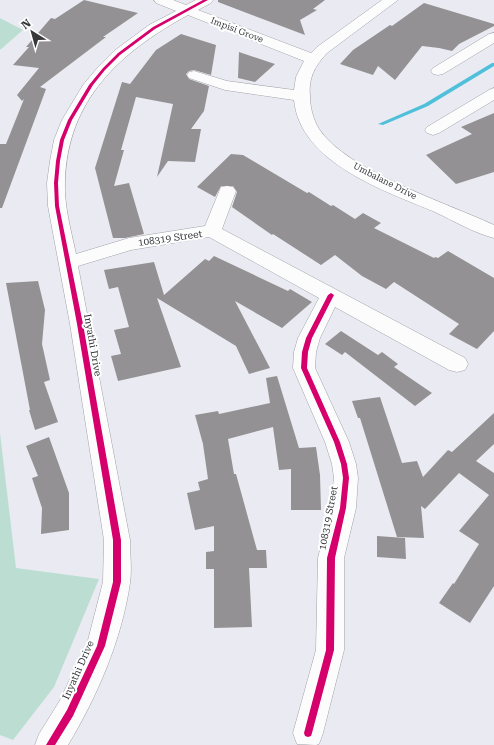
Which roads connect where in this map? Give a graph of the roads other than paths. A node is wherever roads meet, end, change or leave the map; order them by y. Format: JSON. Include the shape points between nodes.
{"nodes":[{"id":1,"x":161,"y":0,"type":"edge"},
{"id":2,"x":206,"y":0,"type":"edge"},
{"id":3,"x":391,"y":0,"type":"edge"},
{"id":4,"x":186,"y":10,"type":"junction"},
{"id":5,"x":494,"y":37,"type":"edge"},
{"id":6,"x":312,"y":59,"type":"junction"},
{"id":7,"x":438,"y":71,"type":"dead end"},
{"id":8,"x":194,"y":76,"type":"dead end"},
{"id":9,"x":494,"y":93,"type":"edge"},
{"id":10,"x":302,"y":96,"type":"junction"},
{"id":11,"x":433,"y":130,"type":"dead end"},
{"id":12,"x":227,"y":191,"type":"dead end"},
{"id":13,"x":212,"y":231,"type":"junction"},
{"id":14,"x":494,"y":232,"type":"edge"},
{"id":15,"x":68,"y":263,"type":"junction"},
{"id":16,"x":330,"y":295,"type":"junction"},
{"id":17,"x":457,"y":364,"type":"dead end"},
{"id":18,"x":308,"y":732,"type":"dead end"},
{"id":19,"x":50,"y":745,"type":"edge"}],
"edges":[{"from":1,"to":4,"type":"street","name":"Impisi Grove"},
{"from":2,"to":4,"type":"street","name":"Inyathi Drive"},
{"from":3,"to":6,"type":"street","name":"Umbalane Drive"},
{"from":4,"to":6,"type":"street","name":"Impisi Grove"},
{"from":4,"to":15,"type":"street","name":"Inyathi Drive","via":[[154,28],[119,54],[91,85],[70,120],[61,147],[56,183],[57,206]]},
{"from":5,"to":7,"type":"street"},
{"from":6,"to":10,"type":"street","name":"Umbalane Drive","via":[[304,74]]},
{"from":8,"to":10,"type":"street","via":[[225,84]]},
{"from":9,"to":11,"type":"street"},
{"from":10,"to":14,"type":"street","name":"Umbalane Drive","via":[[306,120],[314,133],[342,159],[382,182]]},
{"from":12,"to":13,"type":"street"},
{"from":13,"to":15,"type":"street","name":"108319 Street","via":[[129,244]]},
{"from":13,"to":16,"type":"street","name":"108319 Street"},
{"from":15,"to":19,"type":"street","name":"Inyathi Drive","via":[[117,540],[117,582],[101,646],[70,713]]},
{"from":16,"to":17,"type":"street","name":"108319 Street"},
{"from":16,"to":18,"type":"street","name":"108319 Street","via":[[309,338],[304,368],[337,442],[346,478],[343,508],[331,558],[330,650]]}]}
